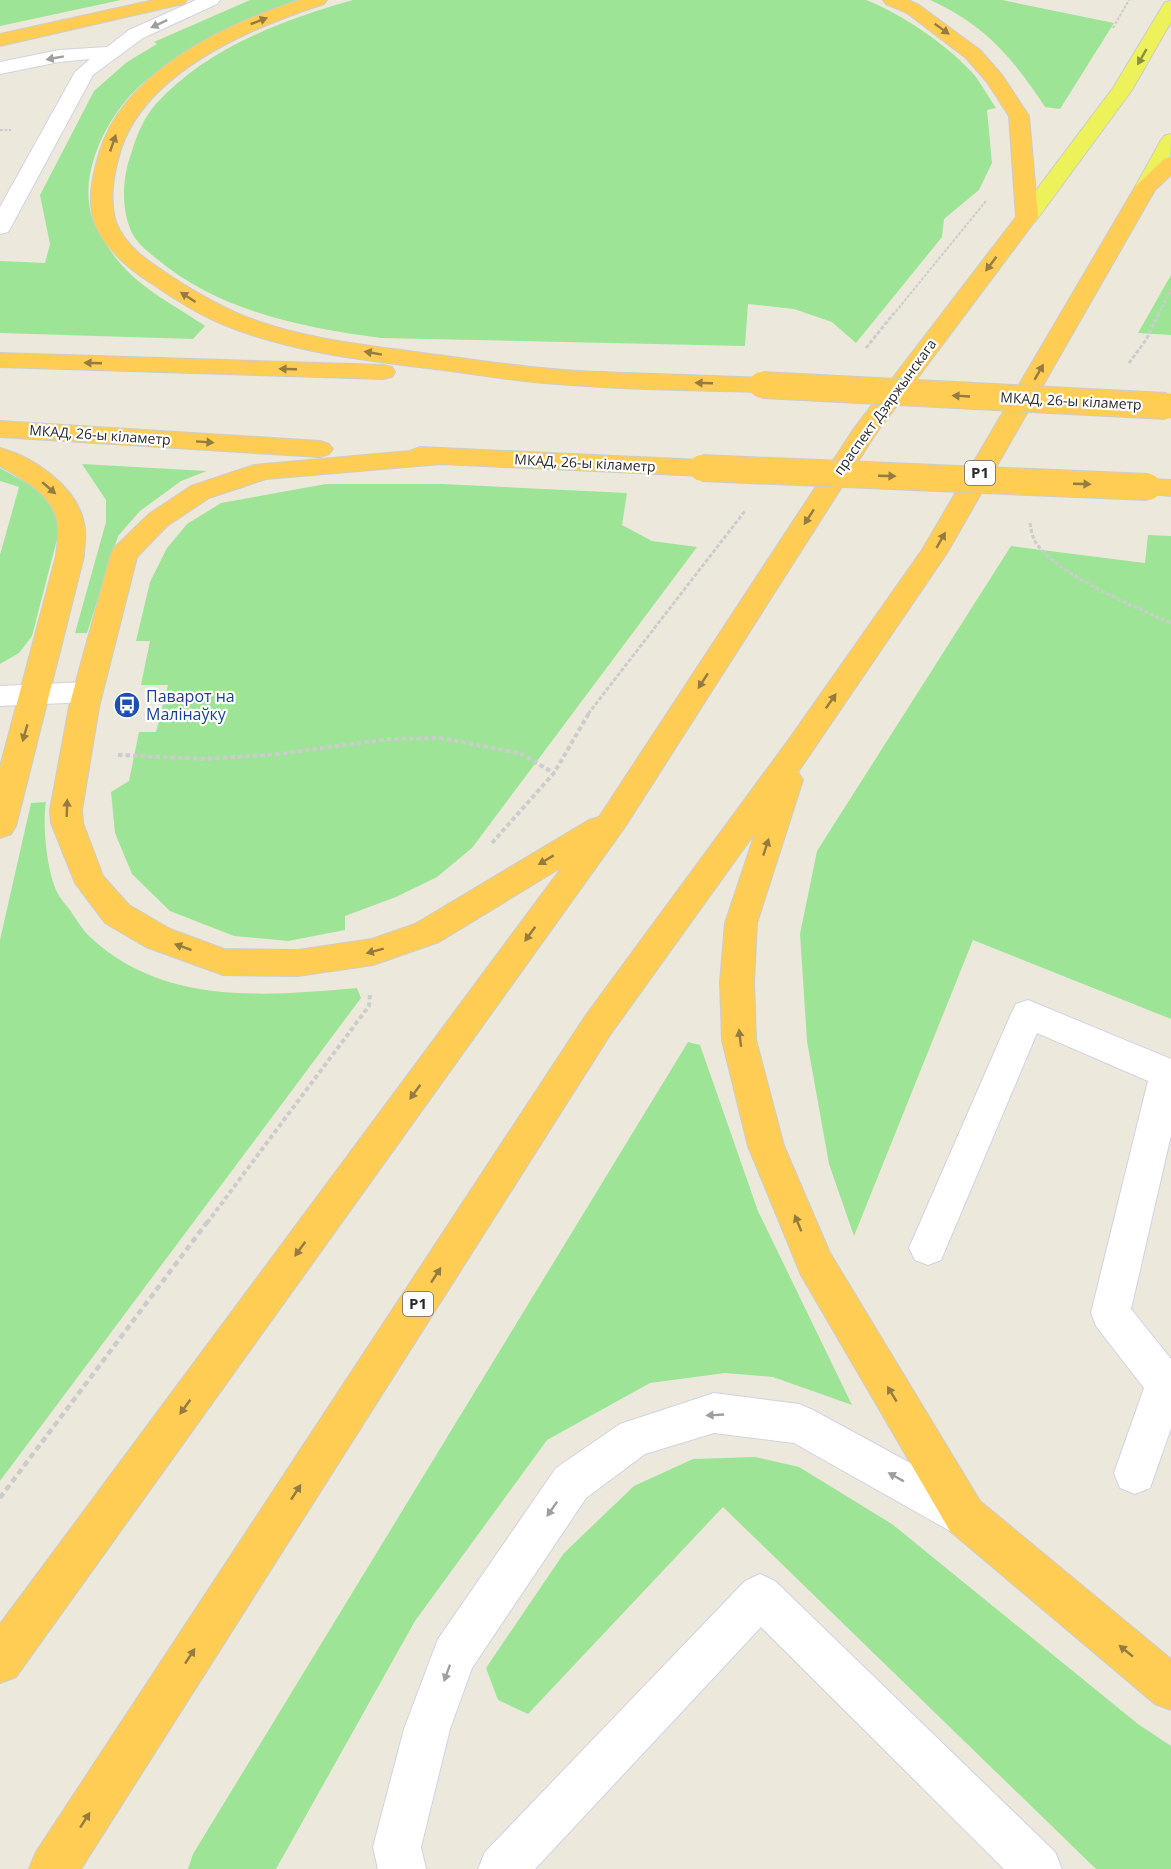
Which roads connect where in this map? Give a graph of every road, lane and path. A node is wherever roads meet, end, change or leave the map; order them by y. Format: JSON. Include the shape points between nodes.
{"nodes":[{"id":1,"x":178,"y":0,"type":"edge"},
{"id":2,"x":211,"y":0,"type":"edge"},
{"id":3,"x":318,"y":0,"type":"edge"},
{"id":4,"x":892,"y":0,"type":"edge"},
{"id":5,"x":1171,"y":6,"type":"edge"},
{"id":6,"x":0,"y":40,"type":"edge"},
{"id":7,"x":110,"y":52,"type":"junction"},
{"id":8,"x":0,"y":69,"type":"edge"},
{"id":9,"x":1171,"y":140,"type":"edge"},
{"id":10,"x":1171,"y":163,"type":"edge"},
{"id":11,"x":1146,"y":187,"type":"junction"},
{"id":12,"x":1027,"y":217,"type":"junction"},
{"id":13,"x":0,"y":227,"type":"edge"},
{"id":14,"x":0,"y":360,"type":"edge"},
{"id":15,"x":577,"y":378,"type":"junction"},
{"id":16,"x":1169,"y":406,"type":"edge"},
{"id":17,"x":0,"y":429,"type":"edge"},
{"id":18,"x":0,"y":456,"type":"edge"},
{"id":19,"x":441,"y":456,"type":"junction"},
{"id":20,"x":1160,"y":487,"type":"edge"},
{"id":21,"x":88,"y":692,"type":"junction"},
{"id":22,"x":36,"y":694,"type":"junction"},
{"id":23,"x":0,"y":696,"type":"edge"},
{"id":24,"x":798,"y":750,"type":"junction"},
{"id":25,"x":70,"y":777,"type":"junction"},
{"id":26,"x":614,"y":819,"type":"junction"},
{"id":27,"x":0,"y":826,"type":"edge"},
{"id":28,"x":486,"y":849,"type":"dead end"},
{"id":29,"x":372,"y":952,"type":"junction"},
{"id":30,"x":1169,"y":1074,"type":"edge"},
{"id":31,"x":928,"y":1248,"type":"dead end"},
{"id":32,"x":1135,"y":1473,"type":"dead end"},
{"id":33,"x":0,"y":1498,"type":"edge"},
{"id":34,"x":965,"y":1516,"type":"junction"},
{"id":35,"x":0,"y":1661,"type":"edge"},
{"id":36,"x":1171,"y":1688,"type":"edge"},
{"id":37,"x":53,"y":1869,"type":"edge"},
{"id":38,"x":402,"y":1869,"type":"edge"},
{"id":39,"x":502,"y":1869,"type":"edge"},
{"id":40,"x":1038,"y":1869,"type":"edge"}],
"edges":[{"from":1,"to":6,"type":"highway"},
{"from":2,"to":7,"type":"street","one_way":true,"via":[[136,34]]},
{"from":15,"to":3,"type":"highway","one_way":true,"via":[[392,357],[285,338],[199,305],[129,257],[109,230],[101,198],[104,170],[114,136],[135,104],[170,72],[238,30]]},
{"from":4,"to":12,"type":"highway","one_way":true,"via":[[913,9],[973,54],[1019,116]]},
{"from":5,"to":12,"type":"main road","name":"праспект Дзяржынскага","one_way":true,"via":[[1122,90]]},
{"from":7,"to":8,"type":"street","one_way":true,"via":[[59,56]]},
{"from":7,"to":13,"type":"street","via":[[85,72]]},
{"from":9,"to":11,"type":"main road","number":"Р1"},
{"from":10,"to":11,"type":"highway"},
{"from":24,"to":11,"type":"highway","number":"Р1","one_way":true,"via":[[934,553]]},
{"from":12,"to":26,"type":"highway","name":"праспект Дзяржынскага","one_way":true,"via":[[864,432]]},
{"from":15,"to":14,"type":"highway","name":"МКАД, 26-ы кіламетр","one_way":true},
{"from":16,"to":15,"type":"highway","name":"МКАД, 26-ы кіламетр","one_way":true,"bridge":true},
{"from":17,"to":19,"type":"highway","name":"МКАД, 26-ы кіламетр","one_way":true},
{"from":18,"to":22,"type":"highway","one_way":true,"via":[[33,474],[59,497],[71,523],[70,556]]},
{"from":19,"to":20,"type":"highway","name":"МКАД, 26-ы кіламетр","one_way":true,"bridge":true},
{"from":19,"to":21,"type":"highway","via":[[263,471],[200,492],[158,520],[124,554]]},
{"from":21,"to":22,"type":"street"},
{"from":21,"to":25,"type":"highway"},
{"from":22,"to":23,"type":"street"},
{"from":22,"to":27,"type":"highway","one_way":true},
{"from":34,"to":24,"type":"highway","one_way":true,"via":[[815,1263],[766,1146],[739,1040],[741,923]]},
{"from":37,"to":24,"type":"highway","number":"Р1","one_way":true,"via":[[598,1025]]},
{"from":25,"to":28,"type":"path","via":[[108,776],[113,755],[206,759],[440,738],[519,753],[554,772]]},
{"from":29,"to":25,"type":"highway","one_way":true,"via":[[298,963],[223,962],[158,938],[117,914],[91,883],[67,823]]},
{"from":26,"to":29,"type":"highway","one_way":true,"via":[[427,933]]},
{"from":26,"to":35,"type":"highway","name":"праспект Дзяржынскага","one_way":true},
{"from":29,"to":33,"type":"path","via":[[369,1006]]},
{"from":30,"to":31,"type":"street","via":[[1028,1014]]},
{"from":30,"to":32,"type":"street","via":[[1110,1313],[1166,1384]]},
{"from":36,"to":34,"type":"highway","one_way":true},
{"from":34,"to":38,"type":"street","one_way":true,"via":[[799,1424],[714,1413],[634,1438],[571,1483],[454,1655],[427,1729],[397,1847]]},
{"from":39,"to":40,"type":"street","via":[[760,1596]]}]}
